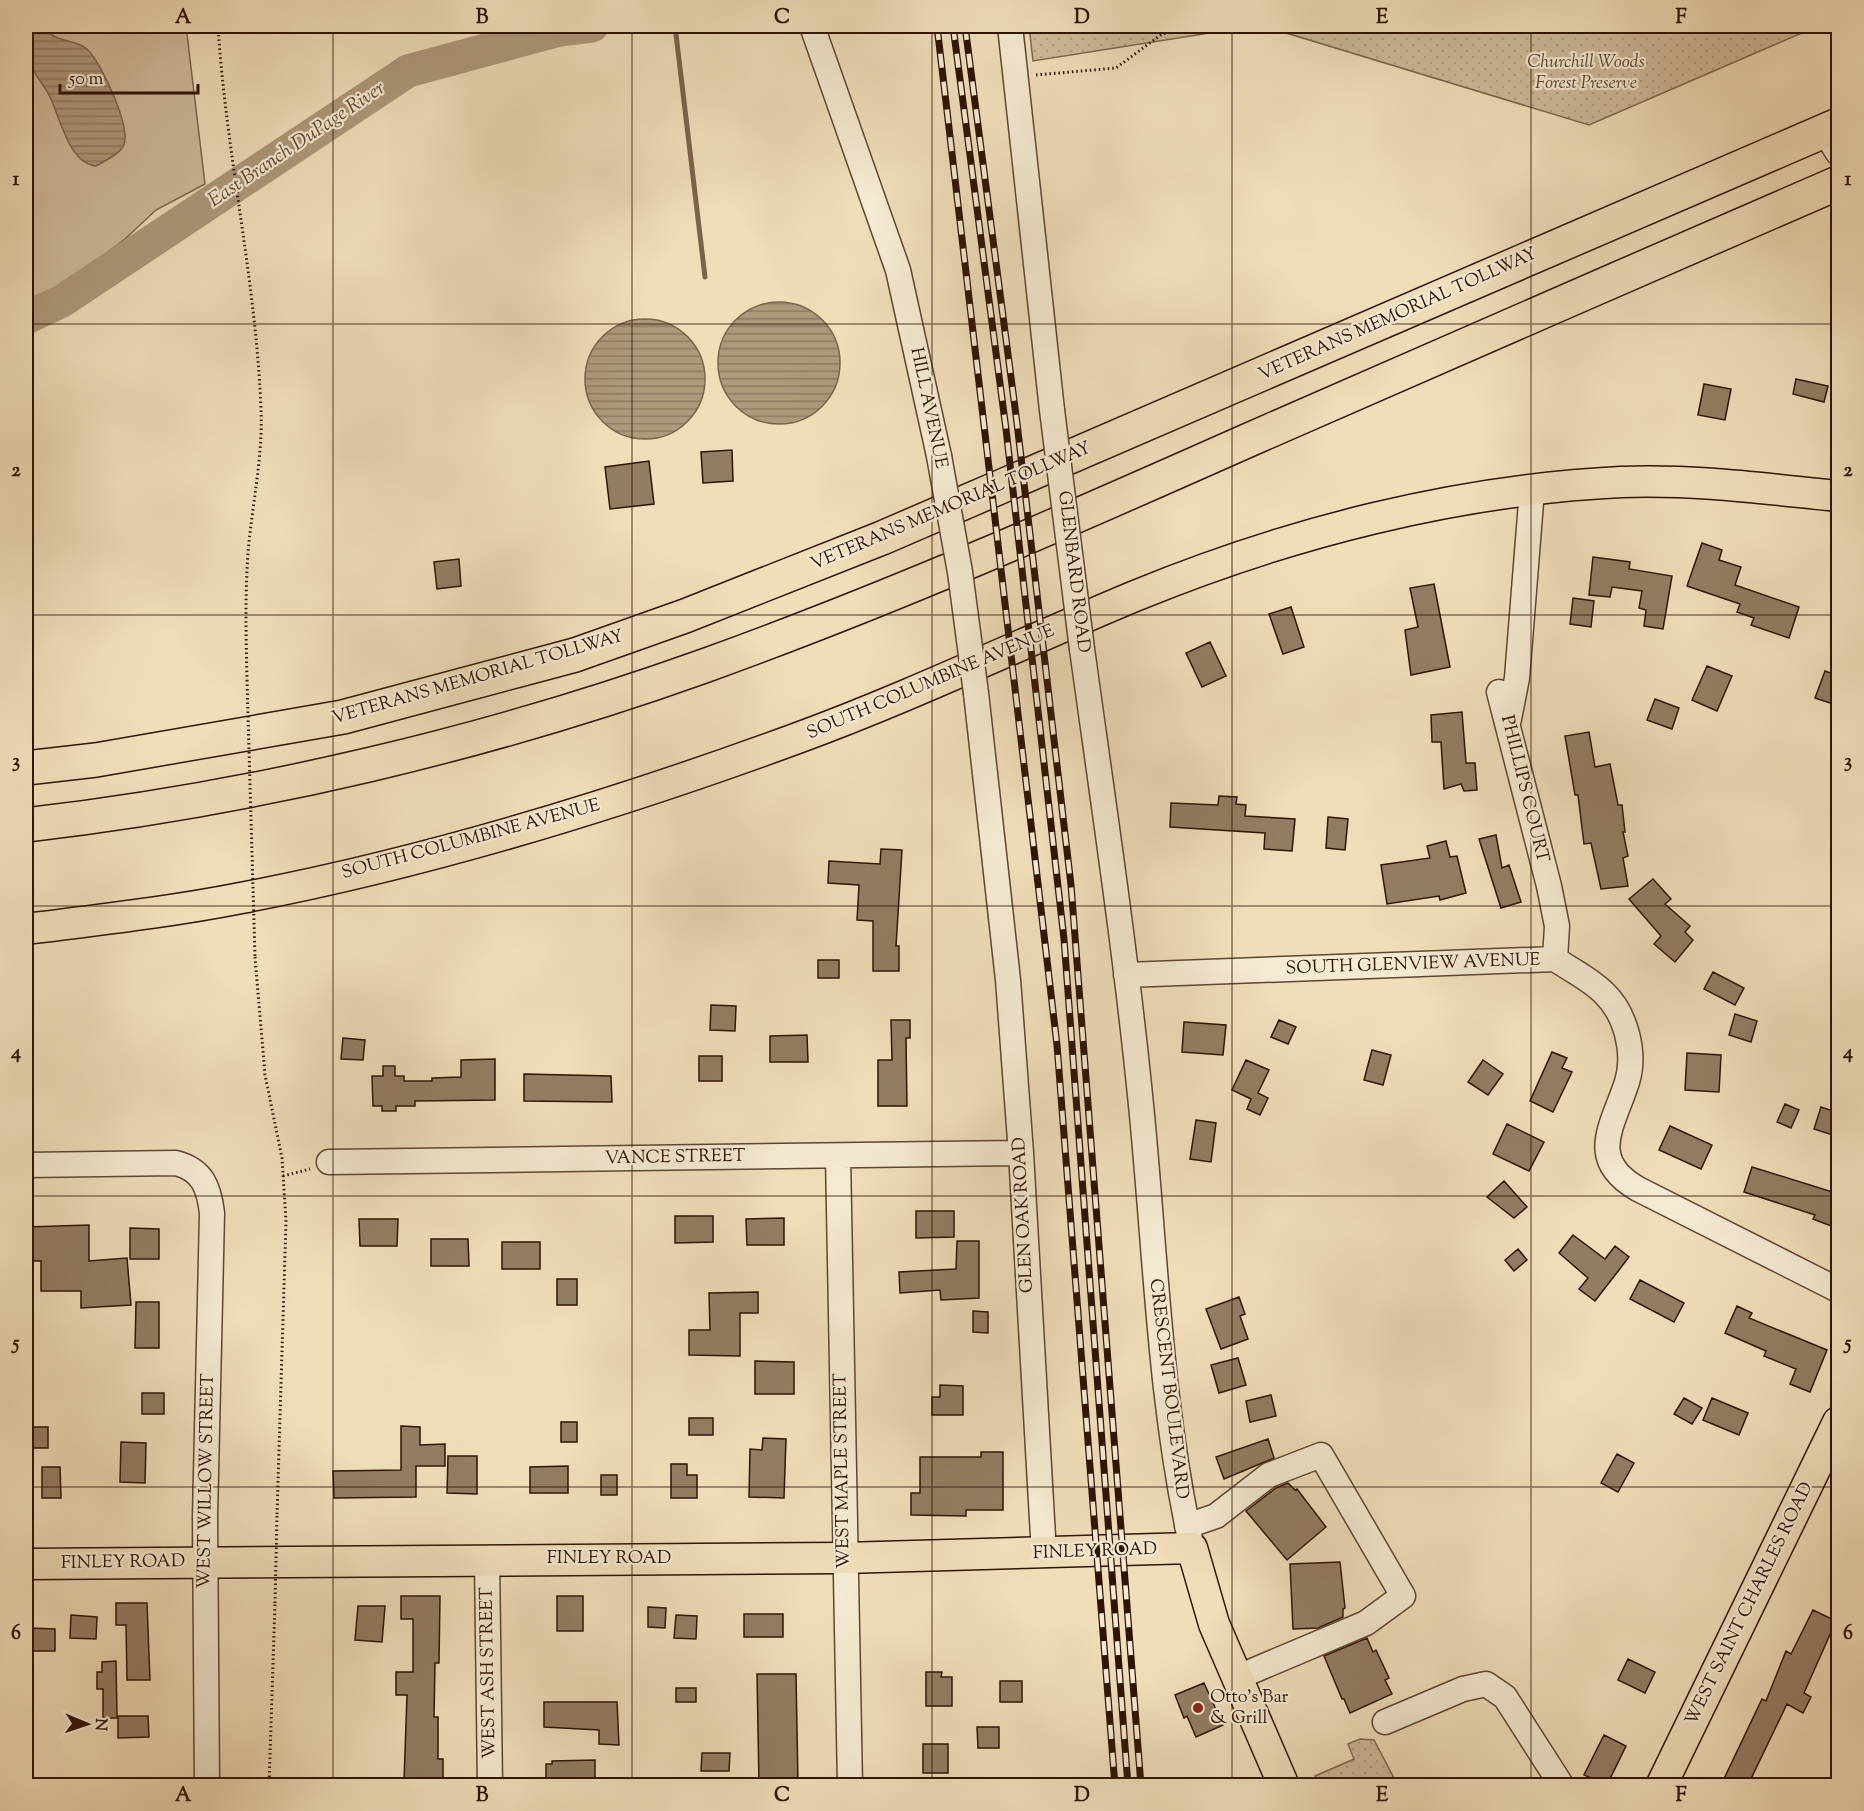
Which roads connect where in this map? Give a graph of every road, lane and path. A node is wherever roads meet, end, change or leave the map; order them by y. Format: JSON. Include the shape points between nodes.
{"nodes":[{"id":1,"x":218,"y":26,"type":"edge"},
{"id":2,"x":812,"y":26,"type":"edge"},
{"id":3,"x":1010,"y":26,"type":"edge"},
{"id":4,"x":1196,"y":26,"type":"edge"},
{"id":5,"x":1016,"y":76,"type":"junction"},
{"id":6,"x":1834,"y":136,"type":"edge"},
{"id":7,"x":1839,"y":183,"type":"edge"},
{"id":8,"x":1533,"y":490,"type":"junction"},
{"id":9,"x":1839,"y":496,"type":"edge"},
{"id":10,"x":1499,"y":692,"type":"dead end"},
{"id":11,"x":1508,"y":721,"type":"junction"},
{"id":12,"x":26,"y":768,"type":"edge"},
{"id":13,"x":26,"y":825,"type":"edge"},
{"id":14,"x":995,"y":876,"type":"joint"},
{"id":15,"x":26,"y":929,"type":"edge"},
{"id":16,"x":1555,"y":960,"type":"junction"},
{"id":17,"x":1126,"y":975,"type":"junction"},
{"id":18,"x":1021,"y":1153,"type":"junction"},
{"id":19,"x":838,"y":1156,"type":"junction"},
{"id":20,"x":329,"y":1162,"type":"joint"},
{"id":21,"x":26,"y":1165,"type":"edge"},
{"id":22,"x":283,"y":1176,"type":"junction"},
{"id":23,"x":1839,"y":1290,"type":"edge"},
{"id":24,"x":1839,"y":1422,"type":"edge"},
{"id":25,"x":1189,"y":1537,"type":"junction"},
{"id":26,"x":1044,"y":1554,"type":"junction"},
{"id":27,"x":844,"y":1558,"type":"junction"},
{"id":28,"x":487,"y":1560,"type":"junction"},
{"id":29,"x":205,"y":1562,"type":"junction"},
{"id":30,"x":26,"y":1564,"type":"edge"},
{"id":31,"x":1236,"y":1678,"type":"junction"},
{"id":32,"x":1385,"y":1722,"type":"dead end"},
{"id":33,"x":207,"y":1785,"type":"edge"},
{"id":34,"x":269,"y":1785,"type":"edge"},
{"id":35,"x":490,"y":1785,"type":"edge"},
{"id":36,"x":850,"y":1785,"type":"edge"},
{"id":37,"x":1284,"y":1785,"type":"edge"},
{"id":38,"x":1562,"y":1785,"type":"edge"},
{"id":39,"x":1661,"y":1785,"type":"edge"}],
"edges":[{"from":1,"to":22,"type":"path","bridge":true,"via":[[255,316],[262,441],[245,611],[255,957],[265,1075]]},
{"from":2,"to":14,"type":"street","name":"HILL AVENUE","bridge":true,"via":[[898,270],[939,456],[960,572]]},
{"from":3,"to":5,"type":"street","name":"GLENBARD ROAD"},
{"from":4,"to":5,"type":"path","via":[[1162,34],[1116,68]]},
{"from":5,"to":17,"type":"street","name":"GLENBARD ROAD","bridge":true,"via":[[1052,410]]},
{"from":6,"to":12,"type":"highway","name":"VETERANS MEMORIAL TOLLWAY","via":[[882,538],[575,655],[342,717],[96,760]]},
{"from":7,"to":13,"type":"highway","via":[[899,592],[702,667],[551,716],[360,766],[97,817]]},
{"from":8,"to":9,"type":"main road","name":"SOUTH COLUMBINE AVENUE","via":[[1623,482],[1694,483]]},
{"from":8,"to":11,"type":"street","via":[[1517,678]]},
{"from":8,"to":15,"type":"main road","name":"SOUTH COLUMBINE AVENUE","via":[[1359,522],[1221,564],[1139,594],[798,738],[514,832],[241,898]]},
{"from":10,"to":11,"type":"street","name":"PHILLIPS COURT"},
{"from":11,"to":16,"type":"street","name":"PHILLIPS COURT","via":[[1557,926]]},
{"from":14,"to":18,"type":"street","name":"GLEN OAK ROAD","via":[[1008,980]]},
{"from":16,"to":17,"type":"street","name":"SOUTH GLENVIEW AVENUE"},
{"from":16,"to":23,"type":"street","name":"SOUTH GLENVIEW AVENUE","via":[[1605,993],[1625,1027],[1630,1065],[1607,1137],[1612,1167],[1624,1180]]},
{"from":17,"to":25,"type":"street","name":"CRESCENT BOULEVARD","via":[[1170,1436]]},
{"from":18,"to":19,"type":"street","name":"VANCE STREET"},
{"from":18,"to":26,"type":"street","name":"GLEN OAK ROAD"},
{"from":19,"to":20,"type":"street","name":"VANCE STREET"},
{"from":19,"to":27,"type":"street","name":"WEST MAPLE STREET"},
{"from":20,"to":22,"type":"path"},
{"from":21,"to":29,"type":"street","name":"WEST WILLOW STREET","via":[[176,1163],[188,1166],[202,1178],[212,1213]]},
{"from":22,"to":34,"type":"path","bridge":true,"via":[[286,1221]]},
{"from":24,"to":39,"type":"main road","name":"WEST SAINT CHARLES ROAD"},
{"from":25,"to":26,"type":"main road","name":"FINLEY ROAD"},
{"from":25,"to":31,"type":"main road","name":"CRESCENT BOULEVARD","via":[[1214,1624]]},
{"from":25,"to":31,"type":"street","via":[[1269,1475],[1321,1455],[1403,1596],[1366,1623]]},
{"from":26,"to":27,"type":"main road","name":"FINLEY ROAD"},
{"from":27,"to":28,"type":"main road","name":"FINLEY ROAD"},
{"from":27,"to":36,"type":"street","name":"WEST MAPLE STREET"},
{"from":28,"to":29,"type":"main road","name":"FINLEY ROAD"},
{"from":28,"to":35,"type":"street","name":"WEST ASH STREET"},
{"from":29,"to":30,"type":"main road","name":"FINLEY ROAD"},
{"from":29,"to":33,"type":"street","name":"WEST WILLOW STREET"},
{"from":31,"to":37,"type":"main road","name":"CRESCENT BOULEVARD"},
{"from":32,"to":38,"type":"street","via":[[1463,1689],[1486,1684],[1505,1697]]}]}
